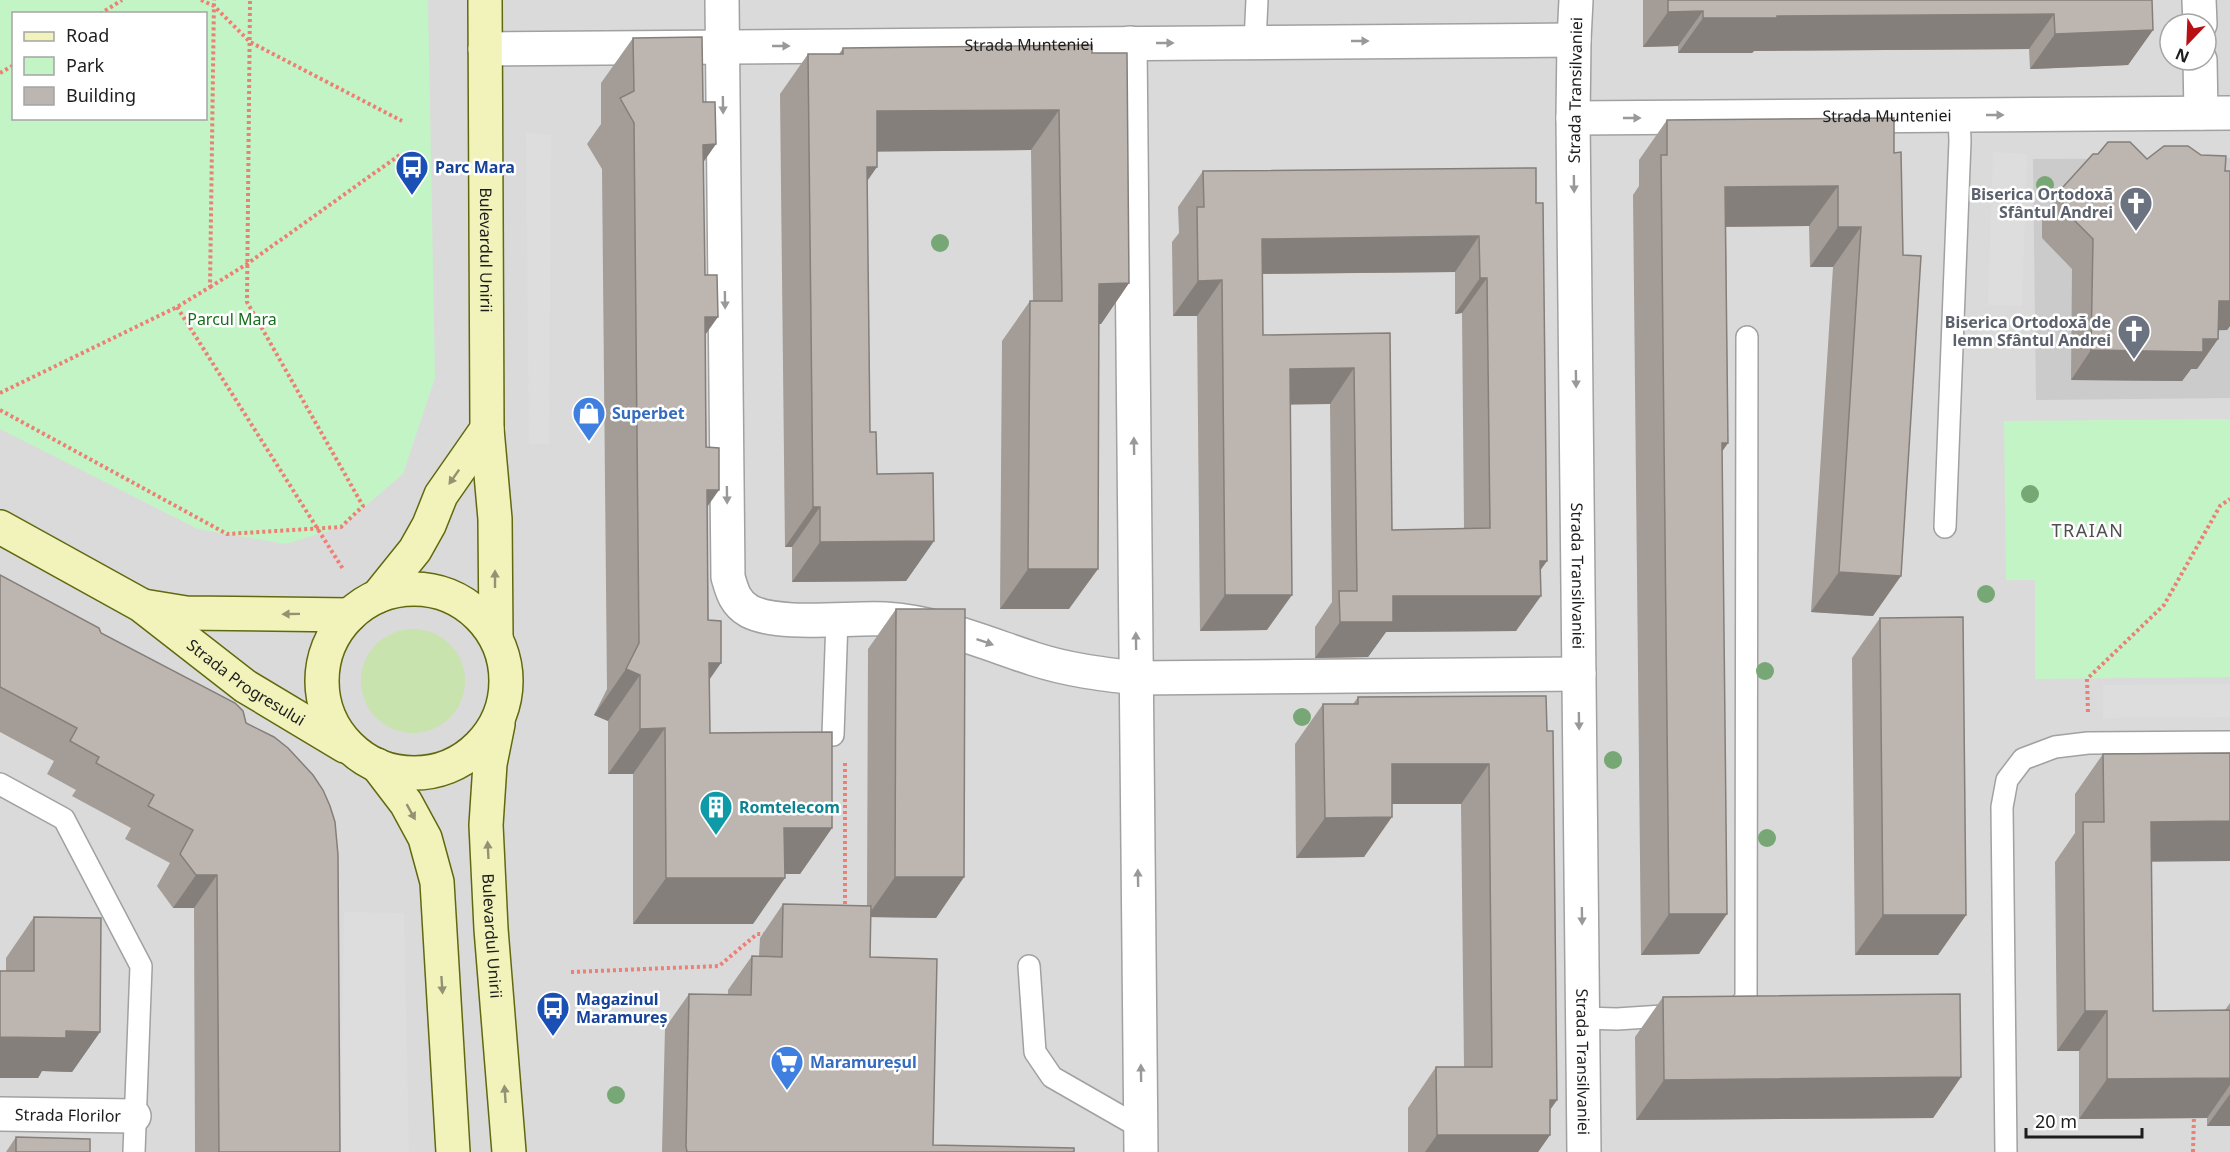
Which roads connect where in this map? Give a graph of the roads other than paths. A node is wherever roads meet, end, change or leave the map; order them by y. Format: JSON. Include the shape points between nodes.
{"nodes":[{"id":1,"x":485,"y":0,"type":"edge"},
{"id":2,"x":722,"y":0,"type":"edge"},
{"id":3,"x":1257,"y":0,"type":"edge"},
{"id":4,"x":1576,"y":0,"type":"edge"},
{"id":5,"x":1574,"y":40,"type":"junction"},
{"id":6,"x":1255,"y":42,"type":"junction"},
{"id":7,"x":1130,"y":43,"type":"junction"},
{"id":8,"x":722,"y":46,"type":"junction"},
{"id":9,"x":485,"y":49,"type":"junction"},
{"id":10,"x":2203,"y":72,"type":"edge"},
{"id":11,"x":2215,"y":113,"type":"edge"},
{"id":12,"x":1959,"y":115,"type":"junction"},
{"id":13,"x":1573,"y":118,"type":"junction"},
{"id":14,"x":1747,"y":337,"type":"dead end"},
{"id":15,"x":488,"y":429,"type":"junction"},
{"id":16,"x":0,"y":527,"type":"edge"},
{"id":17,"x":1945,"y":527,"type":"dead end"},
{"id":18,"x":378,"y":596,"type":"junction"},
{"id":19,"x":141,"y":605,"type":"junction"},
{"id":20,"x":350,"y":615,"type":"junction"},
{"id":21,"x":837,"y":619,"type":"junction"},
{"id":22,"x":496,"y":638,"type":"junction"},
{"id":23,"x":1579,"y":674,"type":"junction"},
{"id":24,"x":1136,"y":678,"type":"junction"},
{"id":25,"x":498,"y":719,"type":"junction"},
{"id":26,"x":833,"y":735,"type":"edge"},
{"id":27,"x":2230,"y":742,"type":"edge"},
{"id":28,"x":367,"y":759,"type":"junction"},
{"id":29,"x":0,"y":784,"type":"edge"},
{"id":30,"x":1029,"y":966,"type":"dead end"},
{"id":31,"x":1583,"y":1018,"type":"junction"},
{"id":32,"x":0,"y":1114,"type":"edge"},
{"id":33,"x":134,"y":1116,"type":"junction"},
{"id":34,"x":1141,"y":1140,"type":"edge"},
{"id":35,"x":134,"y":1152,"type":"edge"},
{"id":36,"x":453,"y":1152,"type":"edge"},
{"id":37,"x":509,"y":1152,"type":"edge"},
{"id":38,"x":1584,"y":1152,"type":"edge"},
{"id":39,"x":2006,"y":1152,"type":"edge"}],
"edges":[{"from":1,"to":9,"type":"main road","name":"Bulevardul Unirii"},
{"from":2,"to":8,"type":"street"},
{"from":3,"to":6,"type":"lane"},
{"from":4,"to":5,"type":"street","name":"Strada Transilvaniei"},
{"from":6,"to":5,"type":"street","name":"Strada Munteniei","one_way":true},
{"from":5,"to":13,"type":"street","name":"Strada Transilvaniei"},
{"from":7,"to":6,"type":"street","name":"Strada Munteniei","one_way":true},
{"from":8,"to":7,"type":"street","name":"Strada Munteniei","one_way":true},
{"from":24,"to":7,"type":"street","one_way":true},
{"from":8,"to":9,"type":"street","name":"Strada Munteniei"},
{"from":8,"to":21,"type":"street","one_way":true,"via":[[728,578],[734,597],[749,611],[792,619]]},
{"from":9,"to":15,"type":"main road","name":"Bulevardul Unirii"},
{"from":10,"to":11,"type":"street","name":"Strada Munteniei"},
{"from":12,"to":11,"type":"street","name":"Strada Munteniei","one_way":true},
{"from":13,"to":12,"type":"street","name":"Strada Munteniei","one_way":true},
{"from":12,"to":17,"type":"lane"},
{"from":13,"to":23,"type":"street","name":"Strada Transilvaniei","one_way":true},
{"from":14,"to":31,"type":"lane","via":[[1746,998],[1740,1007],[1730,1011]]},
{"from":15,"to":18,"type":"main road","name":"Bulevardul Unirii","one_way":true,"via":[[441,495],[415,550]]},
{"from":22,"to":15,"type":"main road","name":"Bulevardul Unirii","one_way":true,"via":[[495,519]]},
{"from":16,"to":19,"type":"main road","name":"Strada Progresului"},
{"from":18,"to":20,"type":"main road","name":"Bulevardul Unirii"},
{"from":18,"to":22,"type":"main road","name":"Bulevardul Unirii","via":[[404,589],[432,590],[458,599],[480,615]]},
{"from":20,"to":19,"type":"main road","name":"Strada Progresului","one_way":true,"via":[[186,613]]},
{"from":19,"to":28,"type":"main road","name":"Strada Progresului","via":[[245,686]]},
{"from":20,"to":28,"type":"main road","name":"Bulevardul Unirii","via":[[334,636],[324,660],[322,687],[327,712],[340,735]]},
{"from":21,"to":24,"type":"street","one_way":true,"via":[[886,619],[940,627],[1036,660],[1085,672]]},
{"from":21,"to":26,"type":"lane"},
{"from":22,"to":25,"type":"main road","name":"Bulevardul Unirii","via":[[506,664],[506,692]]},
{"from":23,"to":24,"type":"street"},
{"from":23,"to":31,"type":"street","name":"Strada Transilvaniei","one_way":true},
{"from":34,"to":24,"type":"street","one_way":true},
{"from":25,"to":28,"type":"main road","name":"Bulevardul Unirii","via":[[482,743],[460,761],[433,771],[404,772]]},
{"from":37,"to":25,"type":"main road","name":"Bulevardul Unirii","one_way":true,"via":[[486,825]]},
{"from":27,"to":39,"type":"lane","via":[[2088,743],[2055,747],[2023,759],[2007,780],[2002,807]]},
{"from":28,"to":36,"type":"main road","name":"Bulevardul Unirii","one_way":true,"via":[[406,803],[425,838],[437,882]]},
{"from":29,"to":33,"type":"lane","via":[[64,819],[141,966]]},
{"from":30,"to":34,"type":"lane","via":[[1035,1052],[1053,1077]]},
{"from":31,"to":38,"type":"street","name":"Strada Transilvaniei"},
{"from":32,"to":33,"type":"street","name":"Strada Florilor"},
{"from":33,"to":35,"type":"lane"}]}
